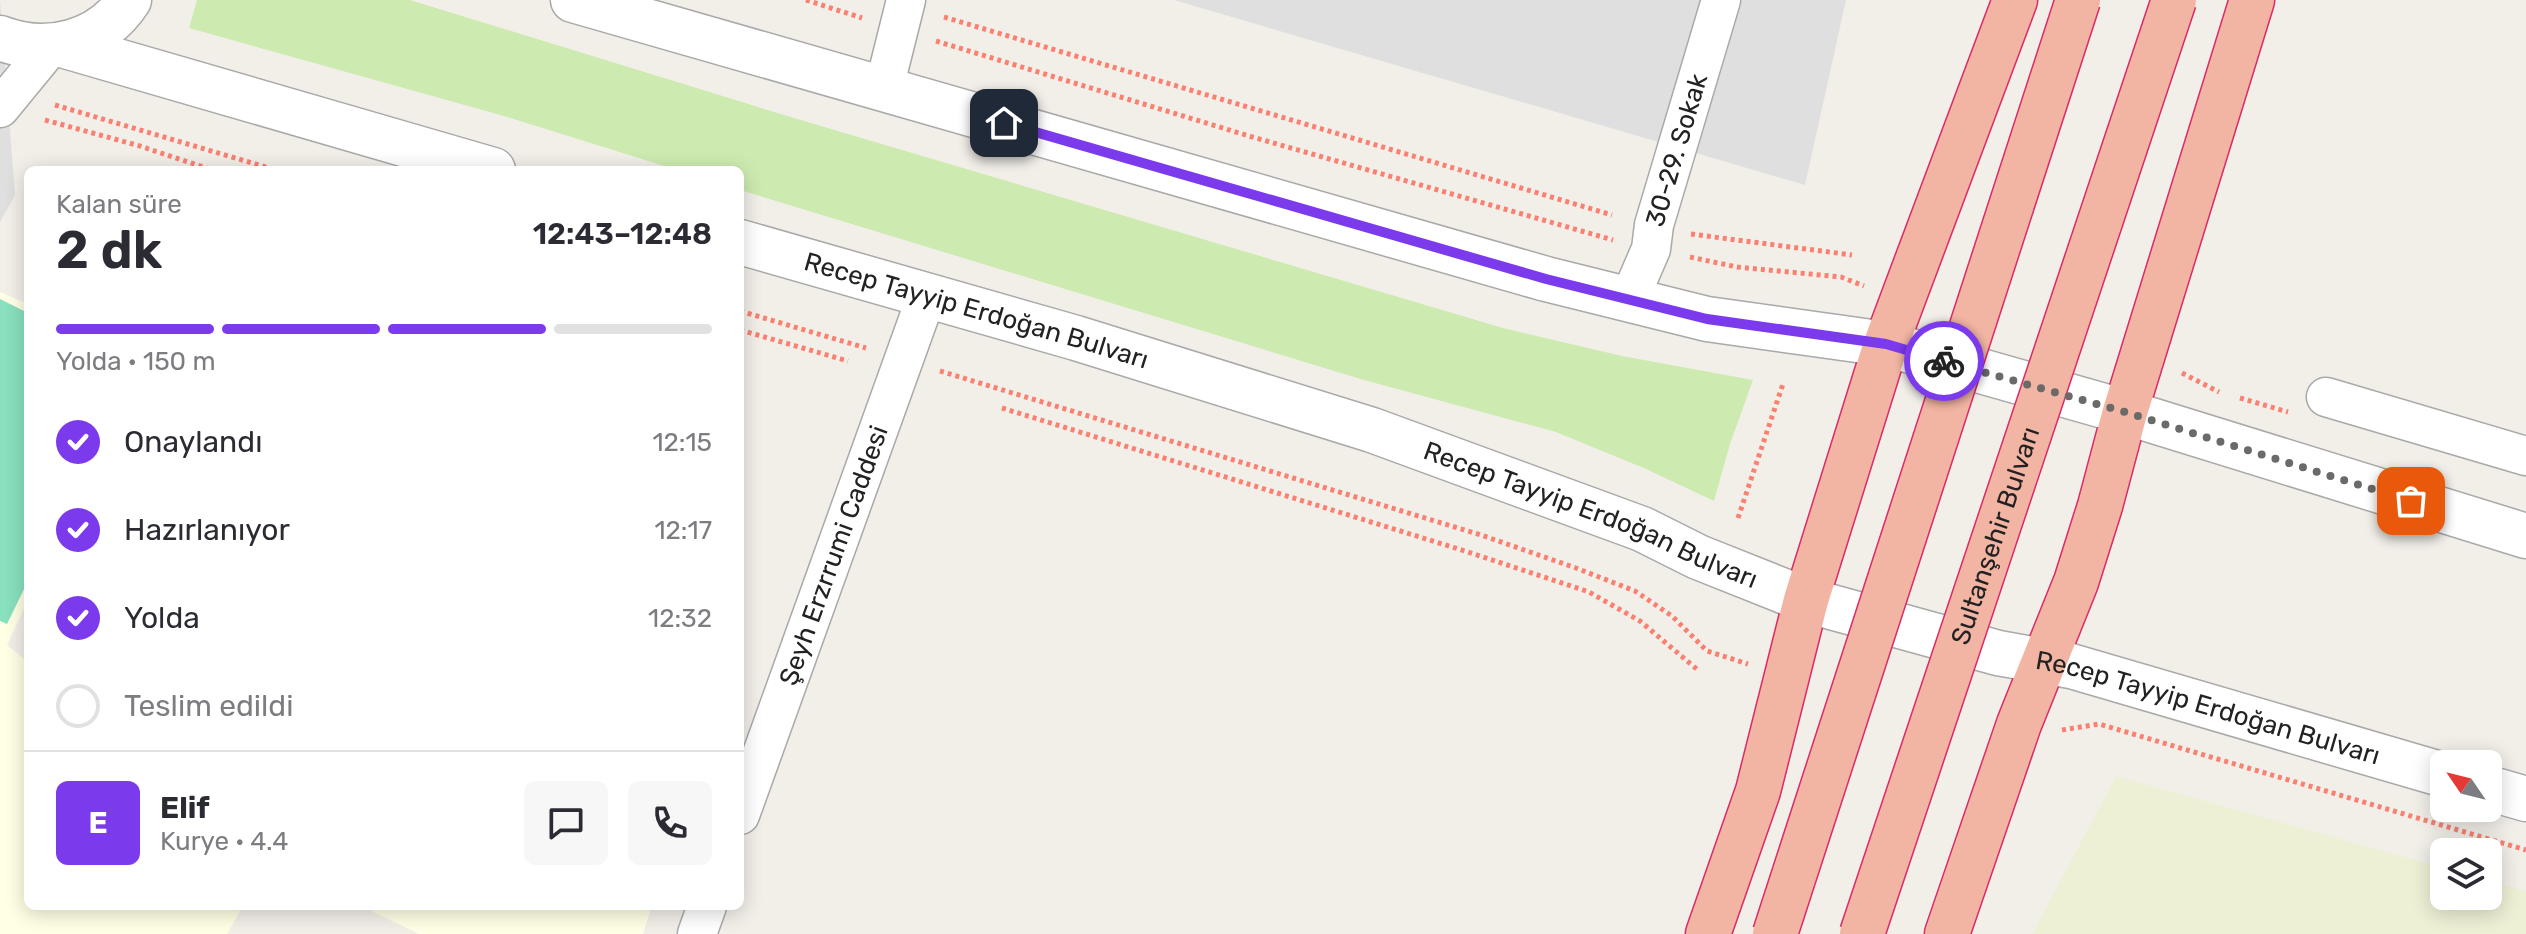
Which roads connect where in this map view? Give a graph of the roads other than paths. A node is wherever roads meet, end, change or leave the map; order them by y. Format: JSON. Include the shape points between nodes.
{"nodes":[{"id":1,"x":129,"y":0,"type":"edge"},
{"id":2,"x":573,"y":0,"type":"edge"},
{"id":3,"x":1721,"y":0,"type":"edge"},
{"id":4,"x":2015,"y":0,"type":"edge"},
{"id":5,"x":2078,"y":0,"type":"edge"},
{"id":6,"x":2174,"y":0,"type":"edge"},
{"id":7,"x":2252,"y":0,"type":"edge"},
{"id":8,"x":903,"y":15,"type":"edge"},
{"id":9,"x":0,"y":38,"type":"edge"},
{"id":10,"x":56,"y":46,"type":"junction"},
{"id":11,"x":884,"y":88,"type":"junction"},
{"id":12,"x":7,"y":100,"type":"edge"},
{"id":13,"x":479,"y":166,"type":"edge"},
{"id":14,"x":744,"y":243,"type":"edge"},
{"id":15,"x":927,"y":295,"type":"junction"},
{"id":16,"x":1629,"y":300,"type":"junction"},
{"id":17,"x":1886,"y":344,"type":"junction"},
{"id":18,"x":2326,"y":397,"type":"dead end"},
{"id":19,"x":2125,"y":412,"type":"junction"},
{"id":20,"x":2526,"y":456,"type":"edge"},
{"id":21,"x":2526,"y":536,"type":"edge"},
{"id":22,"x":1806,"y":600,"type":"junction"},
{"id":23,"x":2044,"y":662,"type":"junction"},
{"id":24,"x":2430,"y":771,"type":"edge"},
{"id":25,"x":2502,"y":792,"type":"edge"},
{"id":26,"x":2526,"y":799,"type":"edge"},
{"id":27,"x":744,"y":804,"type":"edge"},
{"id":28,"x":706,"y":910,"type":"edge"},
{"id":29,"x":697,"y":934,"type":"edge"},
{"id":30,"x":1708,"y":934,"type":"edge"},
{"id":31,"x":1775,"y":934,"type":"edge"},
{"id":32,"x":1862,"y":934,"type":"edge"},
{"id":33,"x":1947,"y":934,"type":"edge"}],
"edges":[{"from":1,"to":10,"type":"street","via":[[98,30]]},
{"from":2,"to":11,"type":"street"},
{"from":3,"to":16,"type":"street","name":"30-29. Sokak","via":[[1651,249]]},
{"from":4,"to":17,"type":"highway"},
{"from":5,"to":31,"type":"highway","bridge":true},
{"from":6,"to":32,"type":"highway","name":"Sultanşehir Bulvarı","bridge":true},
{"from":7,"to":19,"type":"highway"},
{"from":8,"to":11,"type":"street"},
{"from":9,"to":10,"type":"street","via":[[25,46]]},
{"from":10,"to":12,"type":"street"},
{"from":10,"to":13,"type":"street"},
{"from":11,"to":16,"type":"street"},
{"from":14,"to":15,"type":"street","name":"Recep Tayyip Erdoğan Bulvarı"},
{"from":15,"to":22,"type":"street","name":"Recep Tayyip Erdoğan Bulvarı","via":[[1372,430],[1642,529]]},
{"from":15,"to":27,"type":"street","name":"Şeyh Erzrrumi Caddesi"},
{"from":16,"to":17,"type":"street","via":[[1707,319]]},
{"from":17,"to":19,"type":"street"},
{"from":17,"to":22,"type":"highway"},
{"from":18,"to":20,"type":"street"},
{"from":19,"to":21,"type":"street"},
{"from":19,"to":23,"type":"highway","via":[[2076,582]]},
{"from":22,"to":23,"type":"street","name":"Recep Tayyip Erdoğan Bulvarı"},
{"from":22,"to":30,"type":"highway","via":[[1758,791]]},
{"from":23,"to":24,"type":"street","name":"Recep Tayyip Erdoğan Bulvarı"},
{"from":23,"to":33,"type":"highway"},
{"from":25,"to":26,"type":"street"},
{"from":28,"to":29,"type":"street"}]}
